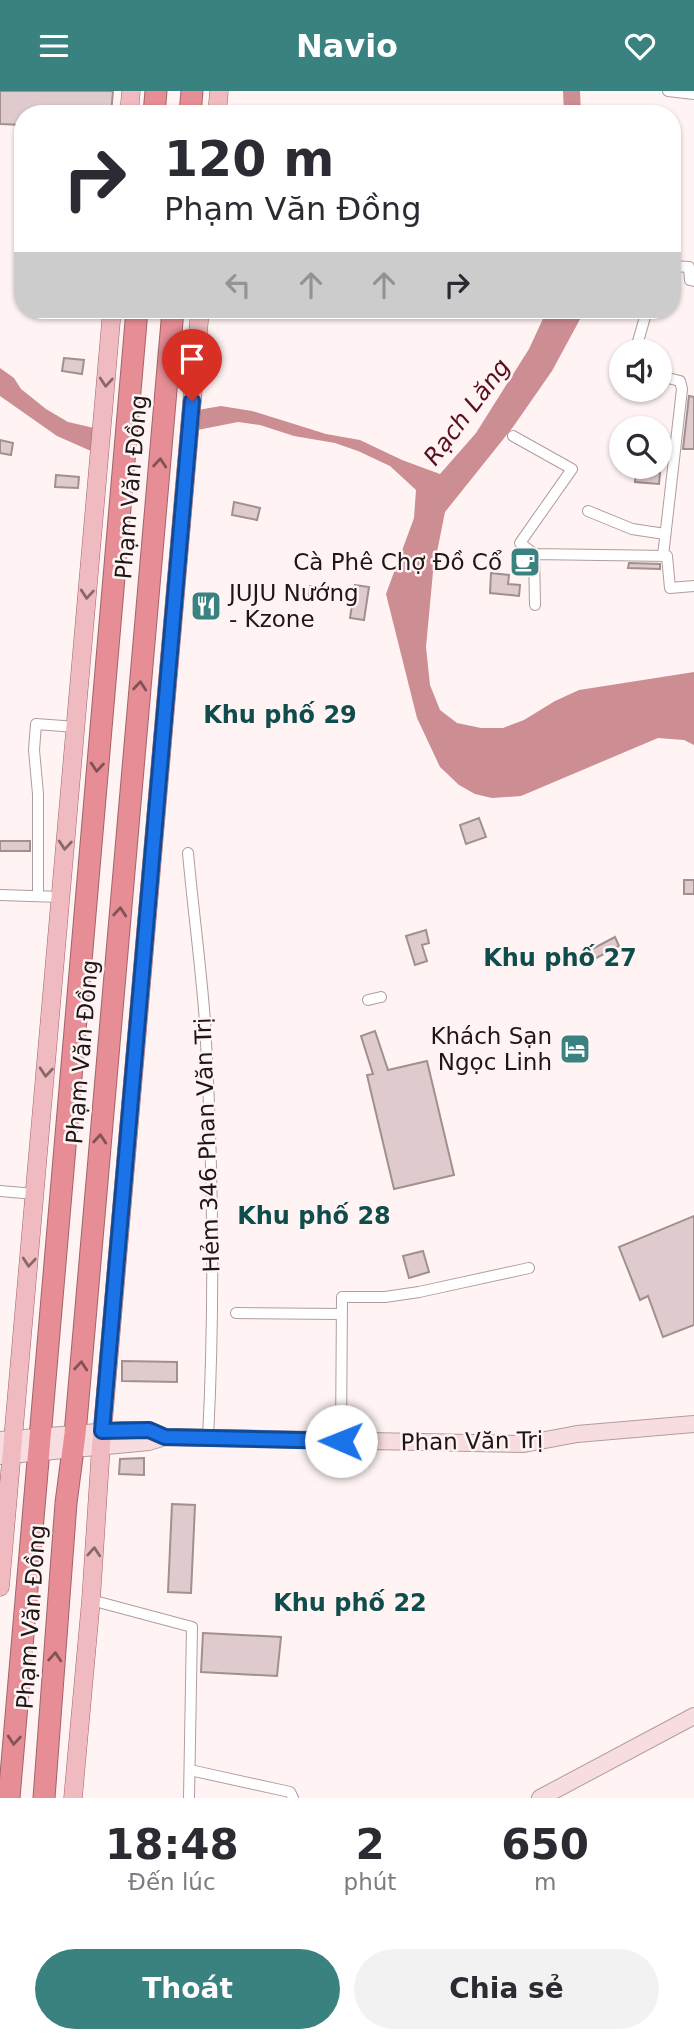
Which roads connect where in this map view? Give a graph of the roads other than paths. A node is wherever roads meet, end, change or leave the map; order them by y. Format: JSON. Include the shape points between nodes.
{"nodes":[{"id":1,"x":668,"y":91,"type":"edge"},
{"id":2,"x":694,"y":94,"type":"edge"},
{"id":3,"x":681,"y":267,"type":"edge"},
{"id":4,"x":694,"y":281,"type":"edge"},
{"id":5,"x":111,"y":319,"type":"edge"},
{"id":6,"x":136,"y":319,"type":"edge"},
{"id":7,"x":173,"y":319,"type":"edge"},
{"id":8,"x":200,"y":319,"type":"edge"},
{"id":9,"x":645,"y":319,"type":"edge"},
{"id":10,"x":639,"y":339,"type":"edge"},
{"id":11,"x":672,"y":379,"type":"edge"},
{"id":12,"x":682,"y":389,"type":"junction"},
{"id":13,"x":694,"y":389,"type":"edge"},
{"id":14,"x":513,"y":436,"type":"dead end"},
{"id":15,"x":588,"y":511,"type":"dead end"},
{"id":16,"x":666,"y":534,"type":"junction"},
{"id":17,"x":534,"y":554,"type":"junction"},
{"id":18,"x":663,"y":556,"type":"junction"},
{"id":19,"x":694,"y":586,"type":"edge"},
{"id":20,"x":535,"y":605,"type":"dead end"},
{"id":21,"x":76,"y":727,"type":"junction"},
{"id":22,"x":101,"y":731,"type":"junction"},
{"id":23,"x":188,"y":853,"type":"dead end"},
{"id":24,"x":0,"y":895,"type":"edge"},
{"id":25,"x":38,"y":896,"type":"junction"},
{"id":26,"x":61,"y":897,"type":"junction"},
{"id":27,"x":381,"y":997,"type":"dead end"},
{"id":28,"x":368,"y":1000,"type":"dead end"},
{"id":29,"x":0,"y":1191,"type":"edge"},
{"id":30,"x":35,"y":1194,"type":"junction"},
{"id":31,"x":32,"y":1233,"type":"junction"},
{"id":32,"x":57,"y":1234,"type":"junction"},
{"id":33,"x":529,"y":1268,"type":"dead end"},
{"id":34,"x":236,"y":1313,"type":"dead end"},
{"id":35,"x":341,"y":1314,"type":"junction"},
{"id":36,"x":694,"y":1424,"type":"edge"},
{"id":37,"x":102,"y":1438,"type":"junction"},
{"id":38,"x":208,"y":1438,"type":"junction"},
{"id":39,"x":74,"y":1441,"type":"junction"},
{"id":40,"x":341,"y":1441,"type":"junction"},
{"id":41,"x":39,"y":1444,"type":"junction"},
{"id":42,"x":7,"y":1447,"type":"edge"},
{"id":43,"x":0,"y":1587,"type":"edge"},
{"id":44,"x":91,"y":1600,"type":"junction"},
{"id":45,"x":52,"y":1691,"type":"junction"},
{"id":46,"x":82,"y":1693,"type":"junction"},
{"id":47,"x":694,"y":1716,"type":"edge"},
{"id":48,"x":190,"y":1770,"type":"junction"},
{"id":49,"x":9,"y":1798,"type":"edge"},
{"id":50,"x":44,"y":1798,"type":"edge"},
{"id":51,"x":73,"y":1798,"type":"edge"},
{"id":52,"x":190,"y":1798,"type":"edge"},
{"id":53,"x":293,"y":1798,"type":"edge"},
{"id":54,"x":540,"y":1798,"type":"edge"}],
"edges":[{"from":1,"to":2,"type":"street"},
{"from":3,"to":4,"type":"street","via":[[689,267]]},
{"from":5,"to":21,"type":"main road","name":"Phạm Văn Đồng","one_way":true},
{"from":6,"to":22,"type":"highway","name":"Phạm Văn Đồng"},
{"from":39,"to":7,"type":"highway","name":"Phạm Văn Đồng","one_way":true},
{"from":8,"to":37,"type":"main road"},
{"from":9,"to":10,"type":"street"},
{"from":11,"to":12,"type":"street","via":[[680,381]]},
{"from":12,"to":13,"type":"street"},
{"from":12,"to":16,"type":"street"},
{"from":14,"to":17,"type":"street","via":[[572,469],[520,543]]},
{"from":15,"to":16,"type":"street","via":[[632,529]]},
{"from":16,"to":18,"type":"street"},
{"from":17,"to":18,"type":"street"},
{"from":17,"to":20,"type":"street"},
{"from":18,"to":19,"type":"street","via":[[667,557],[670,588]]},
{"from":21,"to":22,"type":"main road"},
{"from":21,"to":25,"type":"street","via":[[36,724]]},
{"from":21,"to":26,"type":"main road","name":"Phạm Văn Đồng","one_way":true},
{"from":22,"to":32,"type":"highway","name":"Phạm Văn Đồng","one_way":true},
{"from":23,"to":38,"type":"street","name":"Hẻm 346 Phan Văn Trị","via":[[205,1031],[211,1224]]},
{"from":24,"to":25,"type":"street"},
{"from":25,"to":26,"type":"street"},
{"from":26,"to":30,"type":"main road","name":"Phạm Văn Đồng","one_way":true},
{"from":27,"to":28,"type":"street"},
{"from":29,"to":30,"type":"street"},
{"from":30,"to":31,"type":"main road","name":"Phạm Văn Đồng"},
{"from":31,"to":32,"type":"main road"},
{"from":31,"to":42,"type":"main road","name":"Phạm Văn Đồng","one_way":true},
{"from":32,"to":41,"type":"highway","name":"Phạm Văn Đồng"},
{"from":33,"to":35,"type":"street","via":[[419,1292],[342,1297]]},
{"from":34,"to":35,"type":"street"},
{"from":35,"to":40,"type":"street"},
{"from":36,"to":40,"type":"main road","name":"Phan Văn Trị","via":[[577,1434],[524,1444]]},
{"from":37,"to":38,"type":"main road","name":"Phan Văn Trị","via":[[149,1430],[165,1437]]},
{"from":37,"to":39,"type":"main road","name":"Phan Văn Trị"},
{"from":44,"to":37,"type":"main road","one_way":true},
{"from":38,"to":40,"type":"main road","name":"Phan Văn Trị"},
{"from":39,"to":41,"type":"main road","name":"Phan Văn Trị"},
{"from":45,"to":39,"type":"highway","name":"Phạm Văn Đồng","one_way":true},
{"from":41,"to":42,"type":"main road","name":"Phan Văn Trị"},
{"from":41,"to":49,"type":"highway","name":"Phạm Văn Đồng","one_way":true},
{"from":42,"to":43,"type":"main road","name":"Phạm Văn Đồng"},
{"from":44,"to":46,"type":"main road"},
{"from":44,"to":48,"type":"street","via":[[192,1627]]},
{"from":45,"to":46,"type":"main road"},
{"from":45,"to":50,"type":"highway","name":"Phạm Văn Đồng"},
{"from":46,"to":51,"type":"main road"},
{"from":47,"to":54,"type":"main road"},
{"from":48,"to":52,"type":"street"},
{"from":48,"to":53,"type":"street","via":[[289,1792]]}]}
